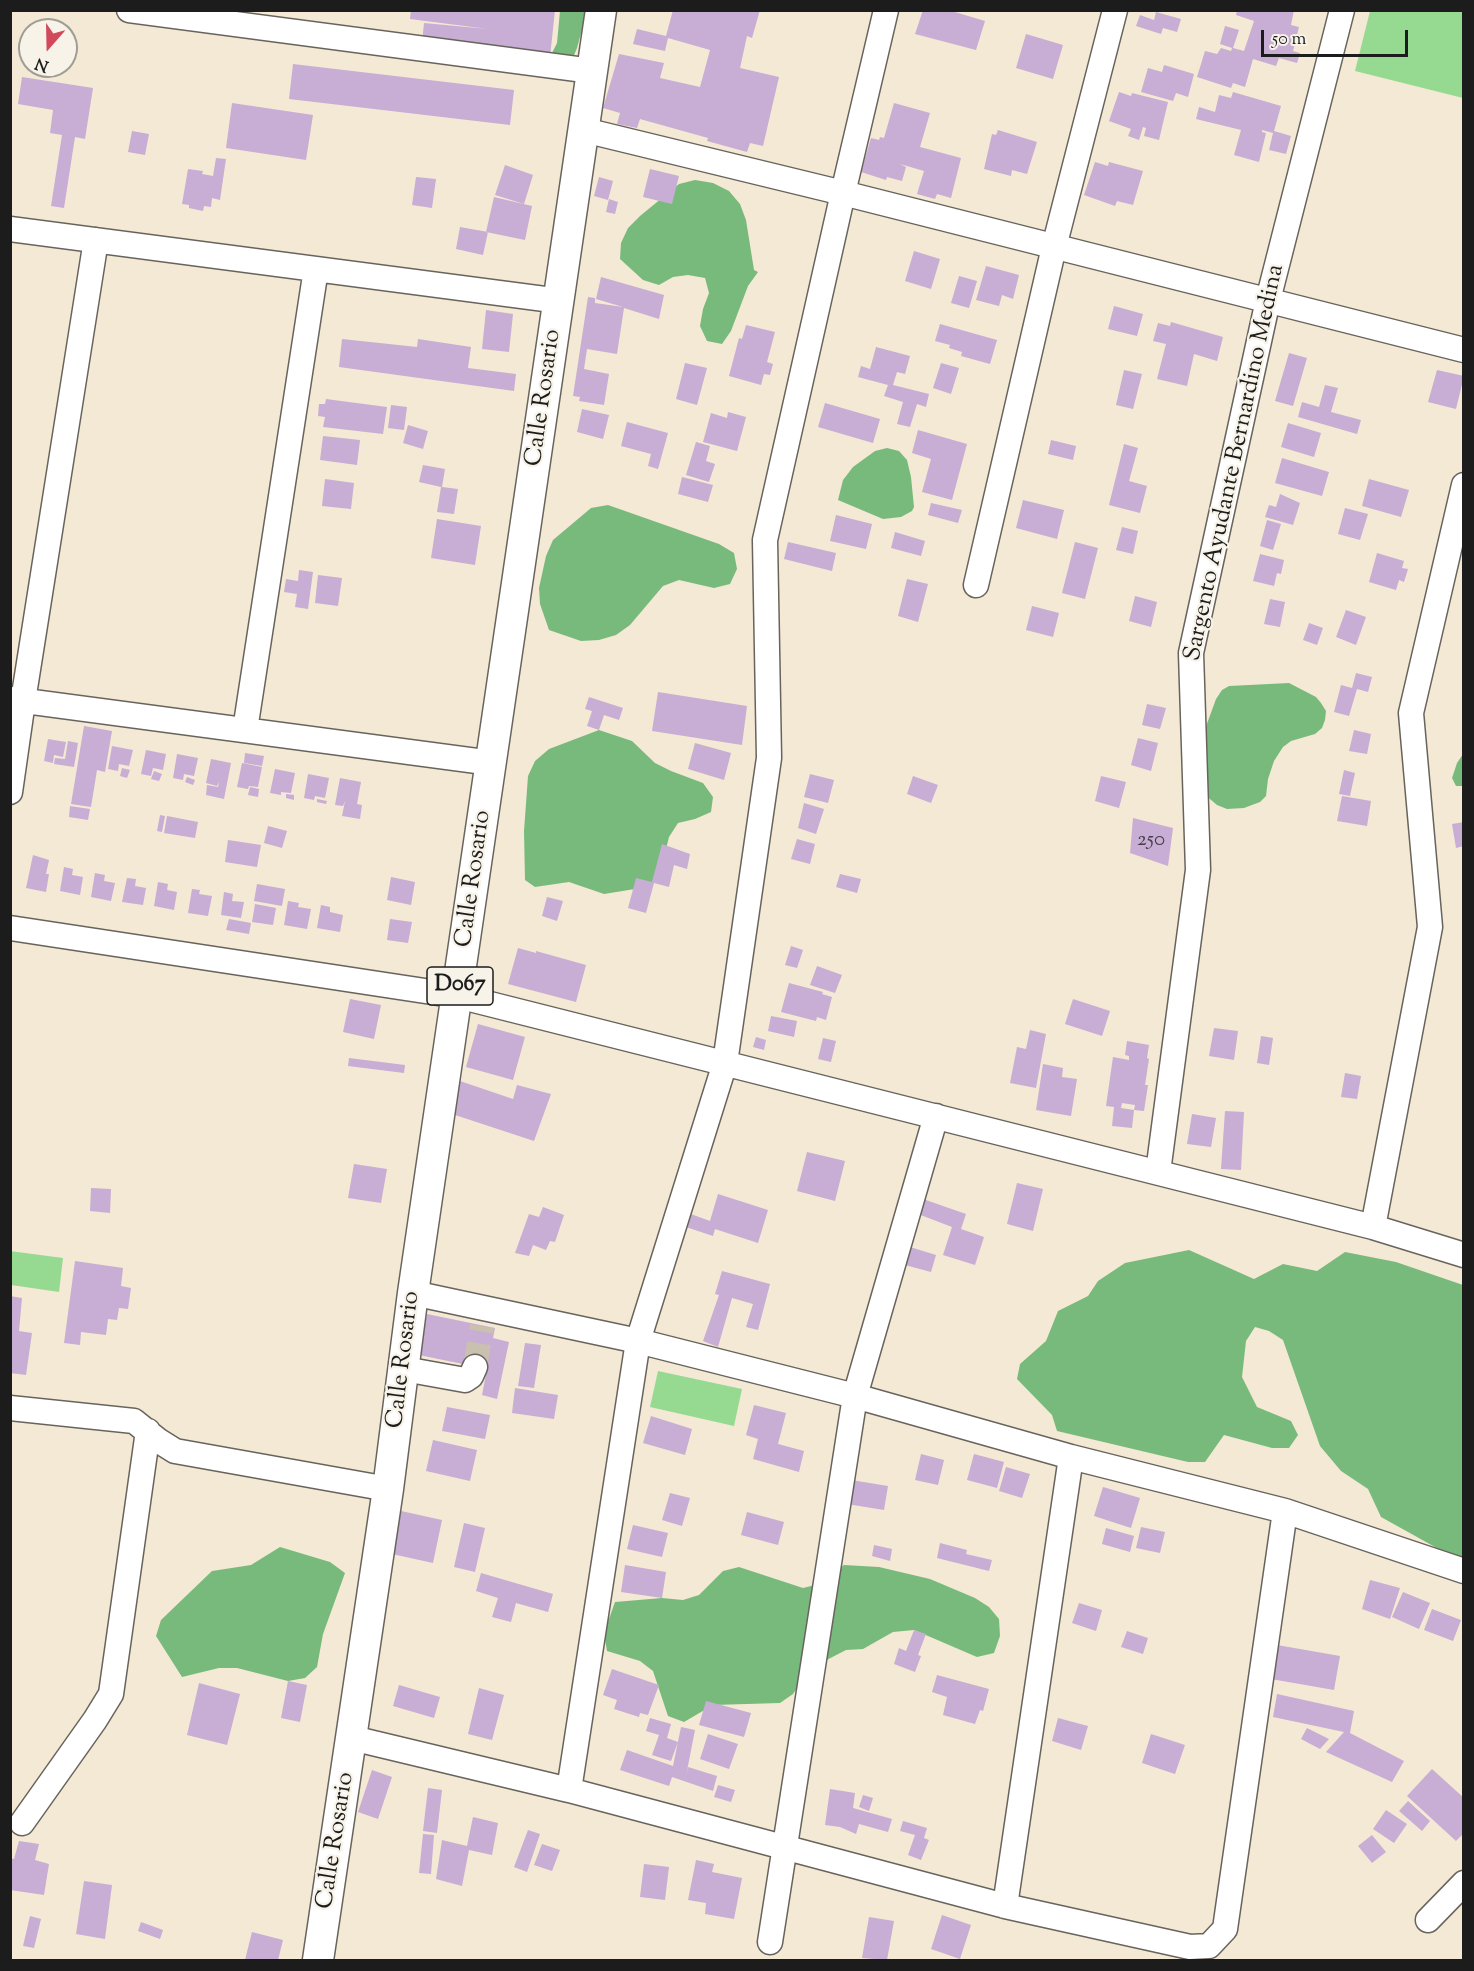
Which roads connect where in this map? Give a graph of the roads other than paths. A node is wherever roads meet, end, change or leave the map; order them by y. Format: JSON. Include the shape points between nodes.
{"nodes":[{"id":1,"x":129,"y":10,"type":"edge"},
{"id":2,"x":601,"y":10,"type":"edge"},
{"id":3,"x":886,"y":10,"type":"edge"},
{"id":4,"x":1115,"y":10,"type":"edge"},
{"id":5,"x":1342,"y":10,"type":"edge"},
{"id":6,"x":592,"y":71,"type":"junction"},
{"id":7,"x":584,"y":130,"type":"junction"},
{"id":8,"x":843,"y":193,"type":"junction"},
{"id":9,"x":10,"y":229,"type":"edge"},
{"id":10,"x":96,"y":240,"type":"junction"},
{"id":11,"x":1054,"y":247,"type":"junction"},
{"id":12,"x":316,"y":269,"type":"junction"},
{"id":13,"x":1268,"y":300,"type":"junction"},
{"id":14,"x":560,"y":301,"type":"junction"},
{"id":15,"x":1464,"y":350,"type":"edge"},
{"id":16,"x":1464,"y":485,"type":"edge"},
{"id":17,"x":976,"y":585,"type":"dead end"},
{"id":18,"x":17,"y":700,"type":"edge"},
{"id":19,"x":245,"y":730,"type":"junction"},
{"id":20,"x":492,"y":763,"type":"junction"},
{"id":21,"x":10,"y":792,"type":"edge"},
{"id":22,"x":10,"y":928,"type":"edge"},
{"id":23,"x":458,"y":996,"type":"junction"},
{"id":24,"x":724,"y":1063,"type":"junction"},
{"id":25,"x":936,"y":1116,"type":"junction"},
{"id":26,"x":1158,"y":1172,"type":"junction"},
{"id":27,"x":1373,"y":1227,"type":"junction"},
{"id":28,"x":1464,"y":1255,"type":"edge"},
{"id":29,"x":413,"y":1293,"type":"junction"},
{"id":30,"x":638,"y":1341,"type":"junction"},
{"id":31,"x":475,"y":1366,"type":"dead end"},
{"id":32,"x":404,"y":1369,"type":"junction"},
{"id":33,"x":855,"y":1396,"type":"junction"},
{"id":34,"x":10,"y":1408,"type":"edge"},
{"id":35,"x":148,"y":1431,"type":"junction"},
{"id":36,"x":1071,"y":1457,"type":"junction"},
{"id":37,"x":388,"y":1489,"type":"junction"},
{"id":38,"x":1285,"y":1510,"type":"junction"},
{"id":39,"x":1464,"y":1571,"type":"edge"},
{"id":40,"x":352,"y":1738,"type":"junction"},
{"id":41,"x":569,"y":1790,"type":"junction"},
{"id":42,"x":22,"y":1823,"type":"dead end"},
{"id":43,"x":784,"y":1849,"type":"junction"},
{"id":44,"x":1464,"y":1883,"type":"edge"},
{"id":45,"x":1005,"y":1906,"type":"junction"},
{"id":46,"x":1428,"y":1920,"type":"dead end"},
{"id":47,"x":770,"y":1942,"type":"dead end"},
{"id":48,"x":318,"y":1960,"type":"edge"}],
"edges":[{"from":1,"to":6,"type":"street"},
{"from":2,"to":6,"type":"main road","name":"Calle Rosario","number":"D067"},
{"from":3,"to":8,"type":"street"},
{"from":4,"to":11,"type":"street"},
{"from":5,"to":13,"type":"street","name":"Sargento Ayudante Bernardino Medina"},
{"from":6,"to":7,"type":"main road","name":"Calle Rosario","number":"D067"},
{"from":7,"to":8,"type":"street"},
{"from":7,"to":14,"type":"main road","name":"Calle Rosario","number":"D067"},
{"from":8,"to":11,"type":"street"},
{"from":8,"to":24,"type":"street","via":[[765,540],[769,758]]},
{"from":9,"to":10,"type":"street"},
{"from":10,"to":12,"type":"street"},
{"from":10,"to":18,"type":"street"},
{"from":11,"to":13,"type":"street"},
{"from":11,"to":17,"type":"street"},
{"from":12,"to":14,"type":"street"},
{"from":12,"to":19,"type":"street"},
{"from":13,"to":15,"type":"street"},
{"from":13,"to":26,"type":"street","name":"Sargento Ayudante Bernardino Medina","via":[[1191,653],[1198,870]]},
{"from":14,"to":20,"type":"main road","name":"Calle Rosario","number":"D067"},
{"from":16,"to":27,"type":"street","via":[[1411,713],[1430,927]]},
{"from":18,"to":19,"type":"street"},
{"from":18,"to":21,"type":"street"},
{"from":19,"to":20,"type":"street"},
{"from":20,"to":23,"type":"main road","name":"Calle Rosario","number":"D067"},
{"from":22,"to":23,"type":"street"},
{"from":23,"to":24,"type":"street"},
{"from":23,"to":29,"type":"main road","name":"Calle Rosario","number":"D067"},
{"from":24,"to":25,"type":"street"},
{"from":24,"to":30,"type":"street"},
{"from":25,"to":26,"type":"street"},
{"from":25,"to":33,"type":"street"},
{"from":26,"to":27,"type":"street"},
{"from":27,"to":28,"type":"street"},
{"from":29,"to":30,"type":"street","via":[[484,1317]]},
{"from":29,"to":32,"type":"main road","name":"Calle Rosario","number":"D067"},
{"from":30,"to":33,"type":"street"},
{"from":30,"to":41,"type":"street"},
{"from":31,"to":32,"type":"street","via":[[465,1380]]},
{"from":32,"to":37,"type":"main road","name":"Calle Rosario","number":"D067"},
{"from":33,"to":36,"type":"street"},
{"from":33,"to":43,"type":"street"},
{"from":34,"to":35,"type":"street","via":[[134,1421]]},
{"from":35,"to":37,"type":"street","via":[[176,1451]]},
{"from":35,"to":42,"type":"street","via":[[111,1694]]},
{"from":36,"to":38,"type":"street"},
{"from":36,"to":45,"type":"street"},
{"from":37,"to":40,"type":"main road","name":"Calle Rosario","number":"D067"},
{"from":38,"to":39,"type":"street"},
{"from":38,"to":45,"type":"street","via":[[1225,1929],[1209,1946],[1190,1947]]},
{"from":40,"to":41,"type":"street"},
{"from":40,"to":48,"type":"main road","name":"Calle Rosario","number":"D067"},
{"from":41,"to":43,"type":"street"},
{"from":43,"to":45,"type":"street"},
{"from":43,"to":47,"type":"street"},
{"from":44,"to":46,"type":"street"}]}
